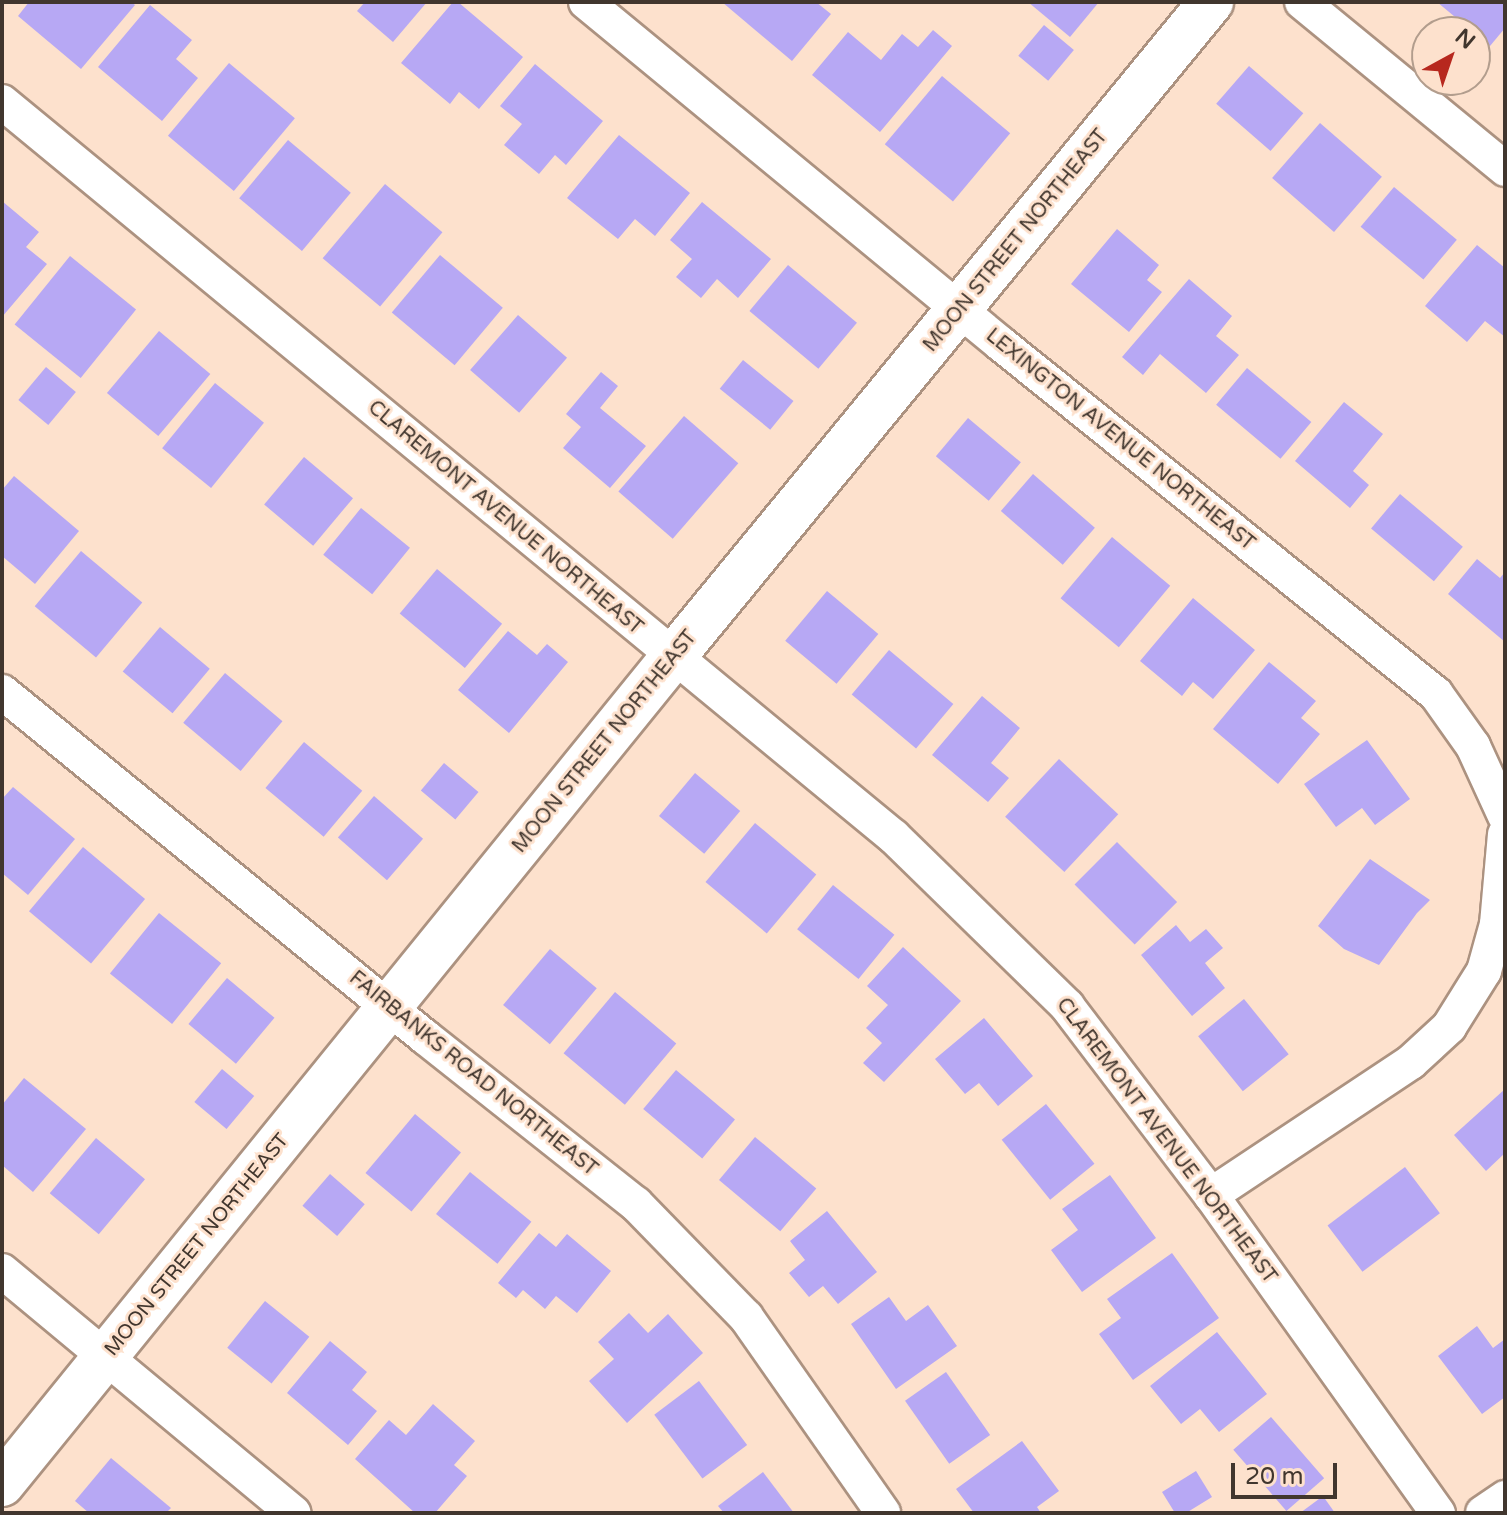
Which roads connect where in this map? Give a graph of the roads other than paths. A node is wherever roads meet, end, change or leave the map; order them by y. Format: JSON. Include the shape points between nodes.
{"nodes":[{"id":1,"x":586,"y":2,"type":"edge"},
{"id":2,"x":1211,"y":2,"type":"edge"},
{"id":3,"x":1302,"y":2,"type":"edge"},
{"id":4,"x":2,"y":102,"type":"edge"},
{"id":5,"x":1505,"y":169,"type":"edge"},
{"id":6,"x":959,"y":310,"type":"junction"},
{"id":7,"x":673,"y":657,"type":"junction"},
{"id":8,"x":2,"y":692,"type":"edge"},
{"id":9,"x":1505,"y":816,"type":"edge"},
{"id":10,"x":1505,"y":834,"type":"edge"},
{"id":11,"x":389,"y":1008,"type":"junction"},
{"id":12,"x":1211,"y":1195,"type":"junction"},
{"id":13,"x":2,"y":1271,"type":"edge"},
{"id":14,"x":106,"y":1356,"type":"junction"},
{"id":15,"x":2,"y":1484,"type":"edge"},
{"id":16,"x":1505,"y":1498,"type":"edge"},
{"id":17,"x":294,"y":1513,"type":"edge"},
{"id":18,"x":883,"y":1513,"type":"edge"},
{"id":19,"x":1438,"y":1513,"type":"edge"},
{"id":20,"x":1483,"y":1513,"type":"edge"}],
"edges":[{"from":1,"to":6,"type":"street","name":"LEXINGTON AVENUE NORTHEAST"},
{"from":2,"to":6,"type":"street","name":"MOON STREET NORTHEAST"},
{"from":3,"to":5,"type":"street"},
{"from":4,"to":7,"type":"street","name":"CLAREMONT AVENUE NORTHEAST"},
{"from":6,"to":7,"type":"street","name":"MOON STREET NORTHEAST"},
{"from":6,"to":9,"type":"street","name":"LEXINGTON AVENUE NORTHEAST","via":[[1436,694],[1473,746]]},
{"from":7,"to":11,"type":"street","name":"MOON STREET NORTHEAST"},
{"from":7,"to":12,"type":"street","name":"CLAREMONT AVENUE NORTHEAST","via":[[894,837],[1067,1006]]},
{"from":8,"to":11,"type":"street","name":"FAIRBANKS ROAD NORTHEAST"},
{"from":10,"to":12,"type":"street","via":[[1497,924],[1484,971],[1449,1027],[1411,1062]]},
{"from":11,"to":14,"type":"street","name":"MOON STREET NORTHEAST"},
{"from":11,"to":18,"type":"street","name":"FAIRBANKS ROAD NORTHEAST","via":[[636,1204],[746,1317]]},
{"from":12,"to":19,"type":"street","name":"CLAREMONT AVENUE NORTHEAST"},
{"from":13,"to":14,"type":"street"},
{"from":14,"to":15,"type":"street","name":"MOON STREET NORTHEAST"},
{"from":14,"to":17,"type":"street"},
{"from":16,"to":20,"type":"street"}]}
